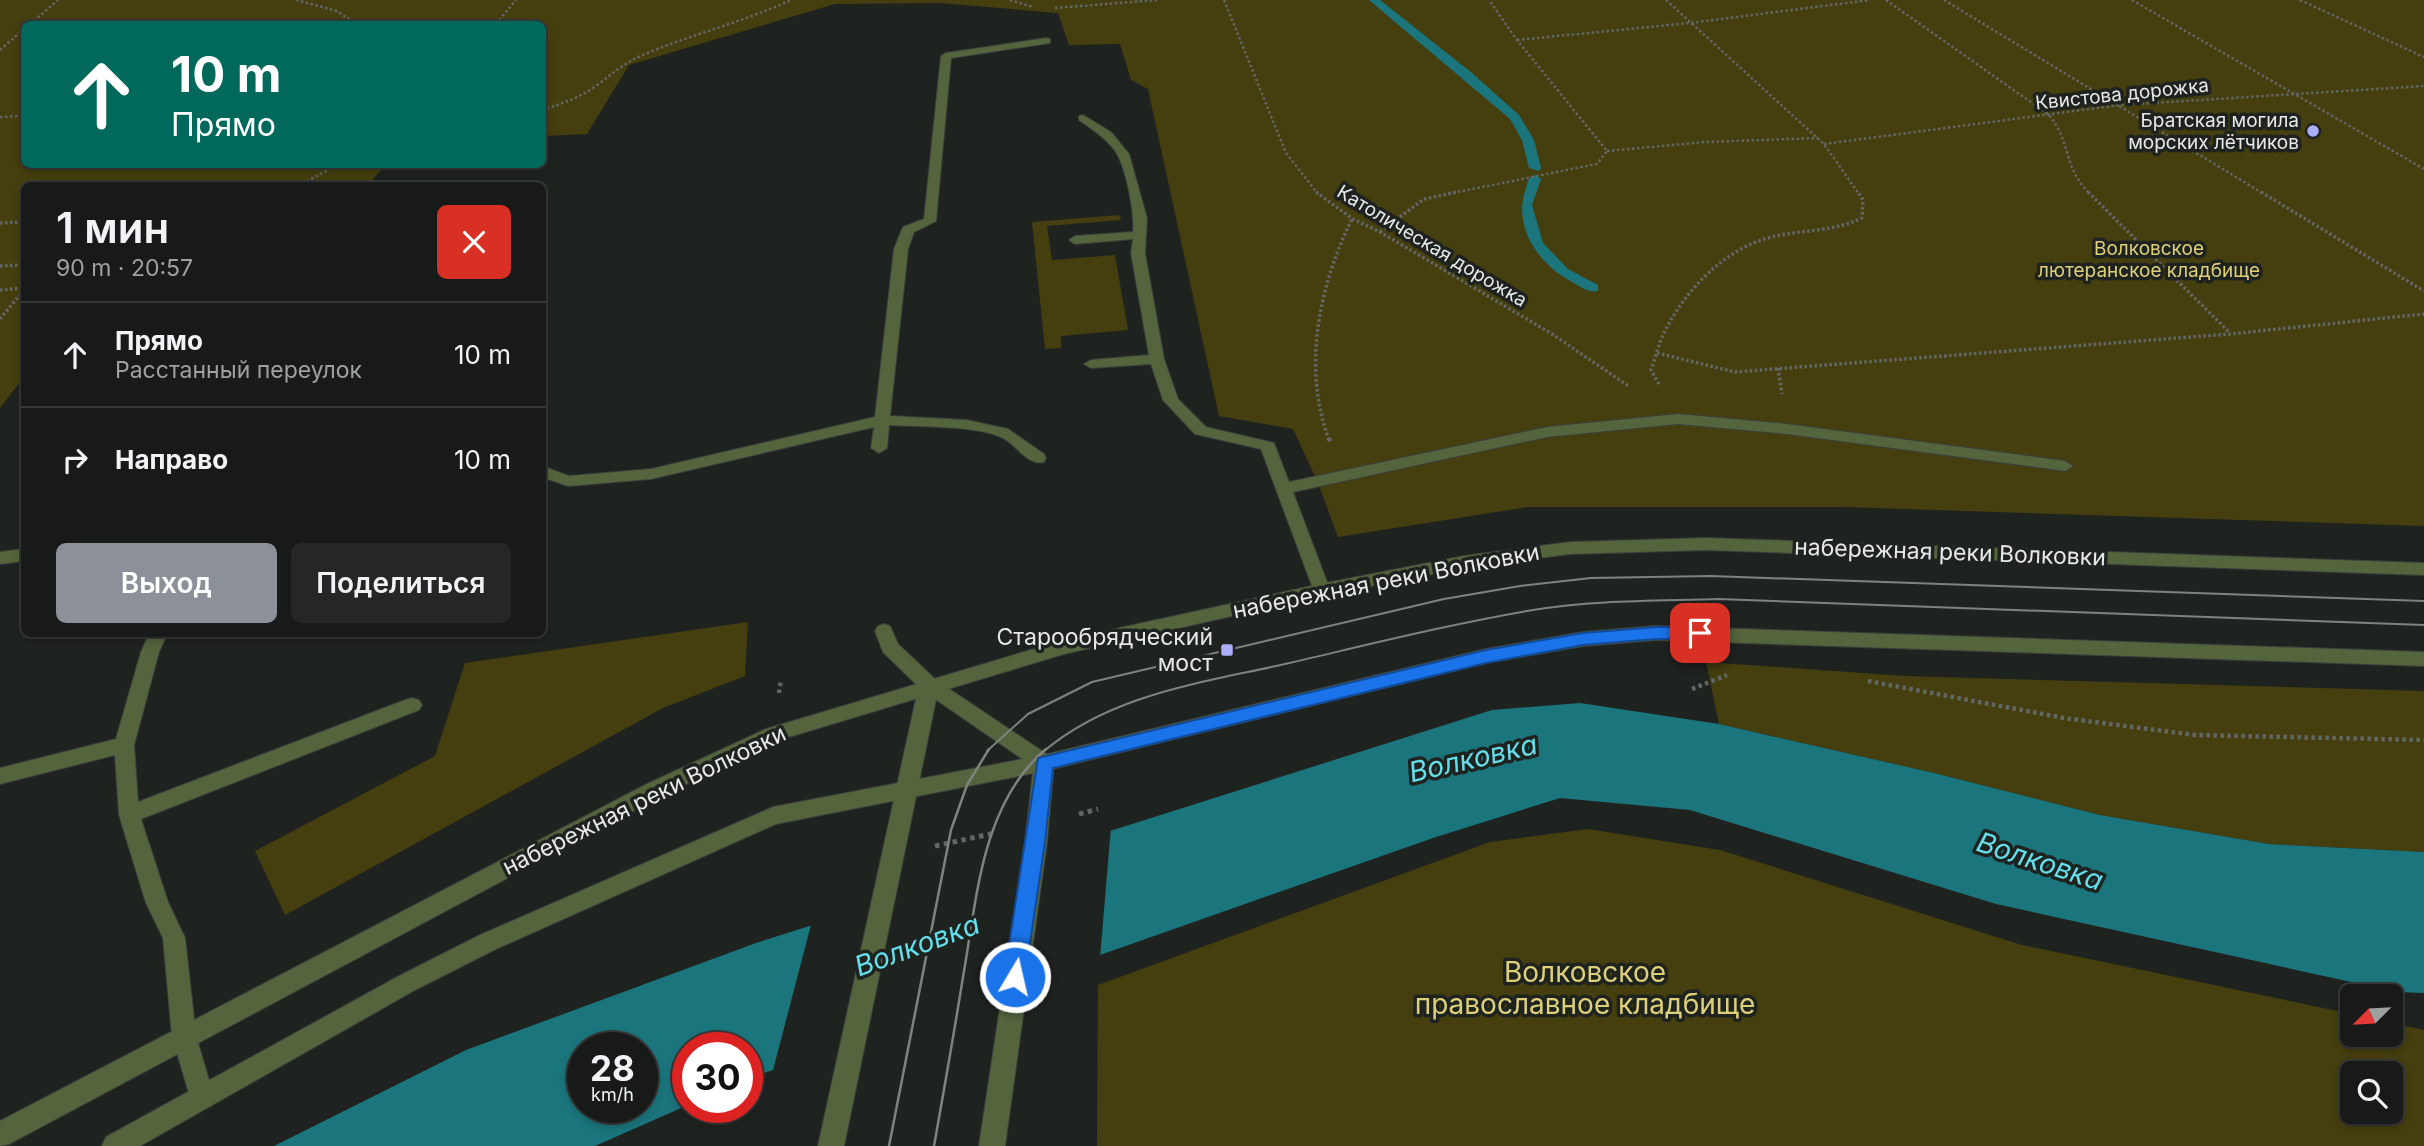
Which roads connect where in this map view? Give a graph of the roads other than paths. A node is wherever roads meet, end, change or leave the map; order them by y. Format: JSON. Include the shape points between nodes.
{"nodes":[{"id":1,"x":1046,"y":41,"type":"dead end"},
{"id":2,"x":1083,"y":118,"type":"dead end"},
{"id":3,"x":1139,"y":235,"type":"junction"},
{"id":4,"x":1075,"y":240,"type":"dead end"},
{"id":5,"x":1157,"y":359,"type":"junction"},
{"id":6,"x":1091,"y":364,"type":"dead end"},
{"id":7,"x":883,"y":420,"type":"junction"},
{"id":8,"x":880,"y":448,"type":"dead end"},
{"id":9,"x":1038,"y":458,"type":"dead end"},
{"id":10,"x":2065,"y":466,"type":"dead end"},
{"id":11,"x":546,"y":473,"type":"edge"},
{"id":12,"x":1284,"y":488,"type":"junction"},
{"id":13,"x":21,"y":555,"type":"edge"},
{"id":14,"x":0,"y":558,"type":"edge"},
{"id":15,"x":2424,"y":569,"type":"edge"},
{"id":16,"x":1321,"y":590,"type":"junction"},
{"id":17,"x":884,"y":631,"type":"dead end"},
{"id":18,"x":156,"y":637,"type":"edge"},
{"id":19,"x":2424,"y":659,"type":"edge"},
{"id":20,"x":929,"y":685,"type":"junction"},
{"id":21,"x":412,"y":705,"type":"dead end"},
{"id":22,"x":124,"y":746,"type":"junction"},
{"id":23,"x":1044,"y":763,"type":"junction"},
{"id":24,"x":0,"y":776,"type":"edge"},
{"id":25,"x":908,"y":787,"type":"junction"},
{"id":26,"x":129,"y":815,"type":"junction"},
{"id":27,"x":184,"y":1037,"type":"junction"},
{"id":28,"x":202,"y":1097,"type":"junction"},
{"id":29,"x":0,"y":1135,"type":"edge"},
{"id":30,"x":115,"y":1146,"type":"edge"},
{"id":31,"x":831,"y":1146,"type":"edge"},
{"id":32,"x":992,"y":1146,"type":"edge"}],
"edges":[{"from":1,"to":7,"type":"street","via":[[946,56],[930,221],[908,230],[901,249]]},
{"from":2,"to":3,"type":"street","via":[[1107,134],[1123,154],[1141,218]]},
{"from":3,"to":4,"type":"street"},
{"from":3,"to":5,"type":"street","via":[[1138,253]]},
{"from":5,"to":6,"type":"street"},
{"from":5,"to":12,"type":"street","via":[[1171,400],[1201,431],[1268,446]]},
{"from":7,"to":8,"type":"street"},
{"from":7,"to":9,"type":"street","via":[[967,425],[1008,434]]},
{"from":7,"to":11,"type":"street","via":[[651,474],[568,481]]},
{"from":10,"to":12,"type":"street","via":[[1678,419],[1548,432]]},
{"from":12,"to":16,"type":"street"},
{"from":13,"to":14,"type":"street"},
{"from":15,"to":16,"type":"street","name":"набережная реки Волковки","via":[[1706,544],[1570,548],[1464,562]]},
{"from":16,"to":20,"type":"street","name":"набережная реки Волковки","via":[[1065,647]]},
{"from":17,"to":20,"type":"street","via":[[890,647]]},
{"from":18,"to":22,"type":"street"},
{"from":19,"to":23,"type":"street","via":[[1656,633],[1583,639],[1486,656]]},
{"from":20,"to":23,"type":"street"},
{"from":20,"to":25,"type":"street"},
{"from":20,"to":27,"type":"street","name":"набережная реки Волковки","via":[[773,734],[668,783]]},
{"from":21,"to":26,"type":"street"},
{"from":22,"to":24,"type":"street"},
{"from":22,"to":26,"type":"street"},
{"from":23,"to":25,"type":"street"},
{"from":23,"to":32,"type":"street"},
{"from":25,"to":28,"type":"street","via":[[773,816],[603,890],[407,983]]},
{"from":25,"to":31,"type":"street"},
{"from":26,"to":27,"type":"street","via":[[157,903],[174,938]]},
{"from":27,"to":28,"type":"street"},
{"from":27,"to":29,"type":"street","name":"набережная реки Волковки"},
{"from":28,"to":30,"type":"street"}]}
